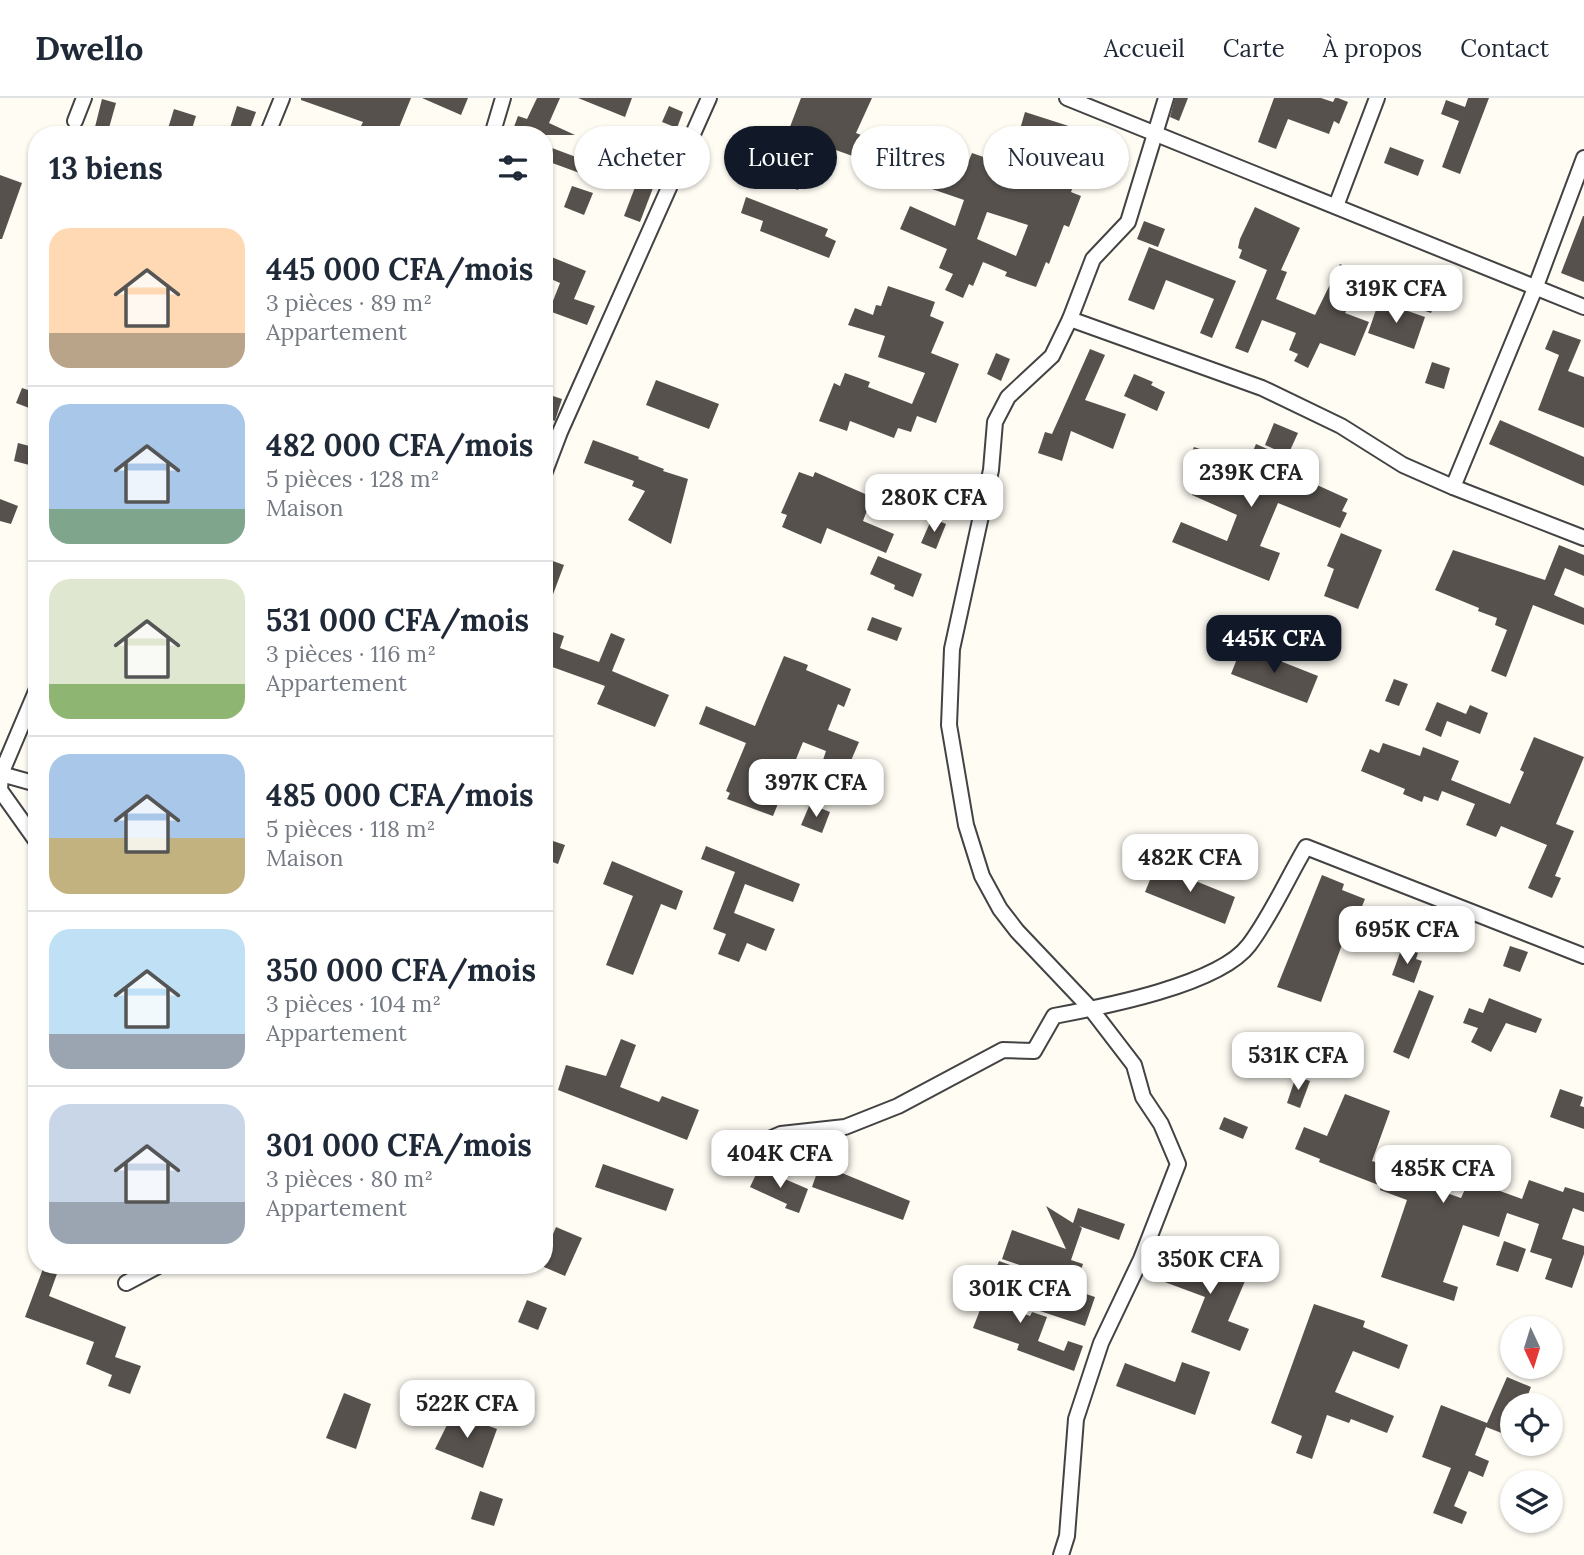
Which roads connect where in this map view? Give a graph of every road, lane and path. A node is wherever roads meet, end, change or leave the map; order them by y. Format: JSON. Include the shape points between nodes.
{"nodes":[{"id":1,"x":84,"y":98,"type":"edge"},
{"id":2,"x":282,"y":98,"type":"edge"},
{"id":3,"x":503,"y":98,"type":"edge"},
{"id":4,"x":709,"y":98,"type":"edge"},
{"id":5,"x":1067,"y":98,"type":"edge"},
{"id":6,"x":1166,"y":98,"type":"edge"},
{"id":7,"x":1377,"y":98,"type":"edge"},
{"id":8,"x":75,"y":121,"type":"dead end"},
{"id":9,"x":271,"y":126,"type":"edge"},
{"id":10,"x":495,"y":126,"type":"edge"},
{"id":11,"x":1154,"y":133,"type":"junction"},
{"id":12,"x":1584,"y":158,"type":"edge"},
{"id":13,"x":1336,"y":205,"type":"junction"},
{"id":14,"x":1536,"y":286,"type":"junction"},
{"id":15,"x":1584,"y":307,"type":"edge"},
{"id":16,"x":1070,"y":319,"type":"junction"},
{"id":17,"x":553,"y":452,"type":"edge"},
{"id":18,"x":1453,"y":487,"type":"junction"},
{"id":19,"x":1584,"y":538,"type":"edge"},
{"id":20,"x":28,"y":710,"type":"edge"},
{"id":21,"x":1,"y":774,"type":"edge"},
{"id":22,"x":28,"y":782,"type":"edge"},
{"id":23,"x":28,"y":829,"type":"edge"},
{"id":24,"x":1584,"y":956,"type":"edge"},
{"id":25,"x":1091,"y":1009,"type":"junction"},
{"id":26,"x":736,"y":1161,"type":"dead end"},
{"id":27,"x":142,"y":1274,"type":"edge"},
{"id":28,"x":125,"y":1283,"type":"dead end"},
{"id":29,"x":1061,"y":1555,"type":"edge"}],
"edges":[{"from":1,"to":8,"type":"street"},
{"from":2,"to":9,"type":"street"},
{"from":3,"to":10,"type":"street"},
{"from":4,"to":17,"type":"street"},
{"from":5,"to":11,"type":"street"},
{"from":6,"to":11,"type":"street"},
{"from":7,"to":13,"type":"street"},
{"from":11,"to":13,"type":"street"},
{"from":11,"to":16,"type":"street","via":[[1128,222],[1093,259]]},
{"from":12,"to":14,"type":"street"},
{"from":13,"to":14,"type":"street"},
{"from":14,"to":15,"type":"street"},
{"from":14,"to":18,"type":"street"},
{"from":16,"to":18,"type":"street","via":[[1262,388]]},
{"from":16,"to":25,"type":"street","via":[[1052,356],[1008,397],[996,422],[991,470],[952,649],[949,725],[966,825],[982,876],[1017,931]]},
{"from":18,"to":19,"type":"street"},
{"from":20,"to":21,"type":"street"},
{"from":21,"to":22,"type":"street"},
{"from":21,"to":23,"type":"street","via":[[0,790]]},
{"from":24,"to":25,"type":"street","via":[[1306,847],[1248,947],[1222,968],[1191,982]]},
{"from":25,"to":26,"type":"street","via":[[1054,1016],[1034,1051],[1003,1050],[898,1106],[845,1127],[781,1134],[751,1147]]},
{"from":25,"to":29,"type":"street","via":[[1134,1065],[1143,1097],[1178,1164],[1141,1259],[1101,1343],[1076,1419],[1067,1535]]},
{"from":27,"to":28,"type":"street"}]}
